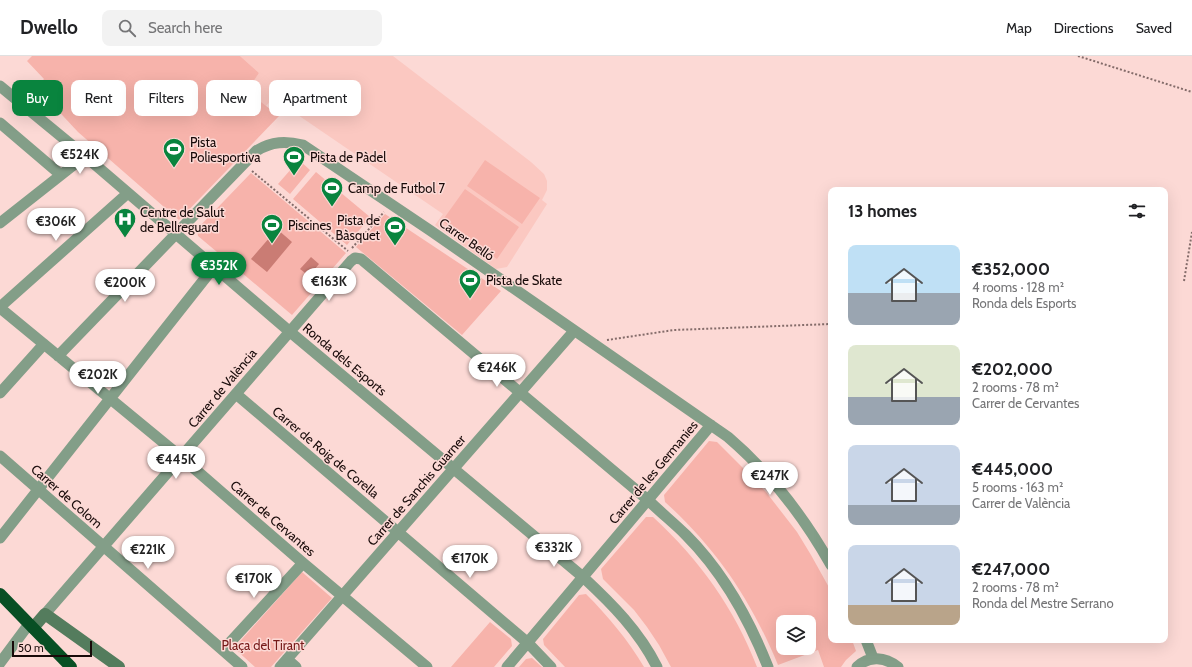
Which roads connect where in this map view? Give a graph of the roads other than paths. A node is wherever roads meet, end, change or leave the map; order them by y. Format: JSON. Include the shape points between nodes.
{"nodes":[{"id":1,"x":0,"y":86,"type":"edge"},
{"id":2,"x":0,"y":123,"type":"edge"},
{"id":3,"x":85,"y":156,"type":"junction"},
{"id":4,"x":61,"y":175,"type":"junction"},
{"id":5,"x":128,"y":193,"type":"junction"},
{"id":6,"x":0,"y":223,"type":"edge"},
{"id":7,"x":176,"y":235,"type":"junction"},
{"id":8,"x":214,"y":267,"type":"junction"},
{"id":9,"x":0,"y":308,"type":"edge"},
{"id":10,"x":289,"y":331,"type":"junction"},
{"id":11,"x":574,"y":331,"type":"junction"},
{"id":12,"x":44,"y":344,"type":"junction"},
{"id":13,"x":58,"y":356,"type":"junction"},
{"id":14,"x":0,"y":393,"type":"edge"},
{"id":15,"x":520,"y":393,"type":"junction"},
{"id":16,"x":236,"y":394,"type":"junction"},
{"id":17,"x":110,"y":399,"type":"junction"},
{"id":18,"x":711,"y":425,"type":"junction"},
{"id":19,"x":0,"y":456,"type":"edge"},
{"id":20,"x":181,"y":457,"type":"junction"},
{"id":21,"x":453,"y":468,"type":"junction"},
{"id":22,"x":38,"y":489,"type":"junction"},
{"id":23,"x":648,"y":500,"type":"junction"},
{"id":24,"x":398,"y":532,"type":"junction"},
{"id":25,"x":0,"y":538,"type":"edge"},
{"id":26,"x":104,"y":547,"type":"junction"},
{"id":27,"x":828,"y":560,"type":"edge"},
{"id":28,"x":303,"y":562,"type":"junction"},
{"id":29,"x":583,"y":577,"type":"junction"},
{"id":30,"x":0,"y":594,"type":"edge"},
{"id":31,"x":342,"y":596,"type":"junction"},
{"id":32,"x":45,"y":614,"type":"junction"},
{"id":33,"x":31,"y":626,"type":"junction"},
{"id":34,"x":867,"y":643,"type":"edge"},
{"id":35,"x":528,"y":644,"type":"junction"},
{"id":36,"x":223,"y":650,"type":"junction"},
{"id":37,"x":873,"y":658,"type":"junction"},
{"id":38,"x":0,"y":663,"type":"edge"},
{"id":39,"x":283,"y":663,"type":"edge"},
{"id":40,"x":71,"y":667,"type":"edge"},
{"id":41,"x":119,"y":667,"type":"edge"},
{"id":42,"x":242,"y":667,"type":"edge"},
{"id":43,"x":296,"y":667,"type":"edge"},
{"id":44,"x":427,"y":667,"type":"edge"},
{"id":45,"x":507,"y":667,"type":"edge"},
{"id":46,"x":551,"y":667,"type":"edge"},
{"id":47,"x":657,"y":667,"type":"edge"},
{"id":48,"x":768,"y":667,"type":"edge"},
{"id":49,"x":857,"y":667,"type":"edge"},
{"id":50,"x":898,"y":667,"type":"edge"}],
"edges":[{"from":1,"to":3,"type":"street","name":"Ronda dels Esports"},
{"from":2,"to":4,"type":"street"},
{"from":3,"to":4,"type":"street"},
{"from":3,"to":5,"type":"street","name":"Ronda dels Esports"},
{"from":4,"to":6,"type":"street"},
{"from":5,"to":7,"type":"street","name":"Ronda dels Esports"},
{"from":5,"to":9,"type":"street"},
{"from":7,"to":8,"type":"street","name":"Ronda dels Esports"},
{"from":7,"to":11,"type":"street","name":"Carrer Belló","via":[[263,147],[281,142],[303,145]]},
{"from":7,"to":13,"type":"street"},
{"from":8,"to":10,"type":"street","name":"Ronda dels Esports"},
{"from":8,"to":17,"type":"street"},
{"from":9,"to":12,"type":"street","name":"Carrer de Cervantes"},
{"from":10,"to":15,"type":"street","name":"Carrer de València","via":[[351,261],[352,255],[361,259]]},
{"from":10,"to":16,"type":"street","name":"Carrer de València"},
{"from":10,"to":21,"type":"street","name":"Ronda dels Esports"},
{"from":11,"to":15,"type":"street","name":"Carrer de Sanchis Guarner"},
{"from":11,"to":18,"type":"street","name":"Carrer Belló"},
{"from":12,"to":13,"type":"street","name":"Carrer de Cervantes"},
{"from":12,"to":14,"type":"street"},
{"from":13,"to":17,"type":"street","name":"Carrer de Cervantes"},
{"from":15,"to":21,"type":"street","name":"Carrer de Sanchis Guarner"},
{"from":15,"to":23,"type":"street"},
{"from":16,"to":20,"type":"street","name":"Carrer de València"},
{"from":16,"to":24,"type":"street","name":"Carrer de Roig de Corella"},
{"from":17,"to":20,"type":"street","name":"Carrer de Cervantes"},
{"from":17,"to":22,"type":"street"},
{"from":18,"to":23,"type":"street","name":"Carrer de les Germanies"},
{"from":18,"to":27,"type":"street","name":"Carrer Belló","via":[[744,450],[764,472],[800,517]]},
{"from":19,"to":22,"type":"street","name":"Carrer de Colom"},
{"from":20,"to":26,"type":"street","name":"Carrer de València"},
{"from":20,"to":28,"type":"street","name":"Carrer de Cervantes"},
{"from":21,"to":24,"type":"street","name":"Carrer de Sanchis Guarner"},
{"from":21,"to":29,"type":"street","name":"Ronda dels Esports"},
{"from":22,"to":25,"type":"street"},
{"from":22,"to":26,"type":"street","name":"Carrer de Colom"},
{"from":23,"to":29,"type":"street","name":"Carrer de les Germanies"},
{"from":23,"to":48,"type":"street","via":[[686,536],[726,584],[743,612]]},
{"from":24,"to":31,"type":"street","name":"Carrer de Sanchis Guarner"},
{"from":24,"to":35,"type":"street","name":"Carrer de Roig de Corella"},
{"from":26,"to":32,"type":"street","name":"Carrer de València"},
{"from":26,"to":36,"type":"street","name":"Carrer de Colom"},
{"from":28,"to":31,"type":"street","name":"Carrer de Cervantes"},
{"from":28,"to":36,"type":"street"},
{"from":29,"to":35,"type":"street","name":"Carrer de les Germanies"},
{"from":29,"to":47,"type":"street","name":"Ronda dels Esports","via":[[616,608],[637,633]]},
{"from":30,"to":33,"type":"highway"},
{"from":31,"to":39,"type":"street","name":"Carrer de Sanchis Guarner"},
{"from":31,"to":44,"type":"street","name":"Carrer de Cervantes"},
{"from":32,"to":33,"type":"street","name":"Carrer de València"},
{"from":32,"to":41,"type":"street"},
{"from":33,"to":38,"type":"street"},
{"from":33,"to":40,"type":"highway"},
{"from":34,"to":37,"type":"street"},
{"from":35,"to":45,"type":"street","name":"Carrer de les Germanies"},
{"from":35,"to":46,"type":"street","name":"Carrer de Roig de Corella"},
{"from":36,"to":42,"type":"street","name":"Carrer de Colom"},
{"from":37,"to":49,"type":"street"},
{"from":37,"to":50,"type":"street","via":[[886,660]]},
{"from":39,"to":43,"type":"street"}]}
